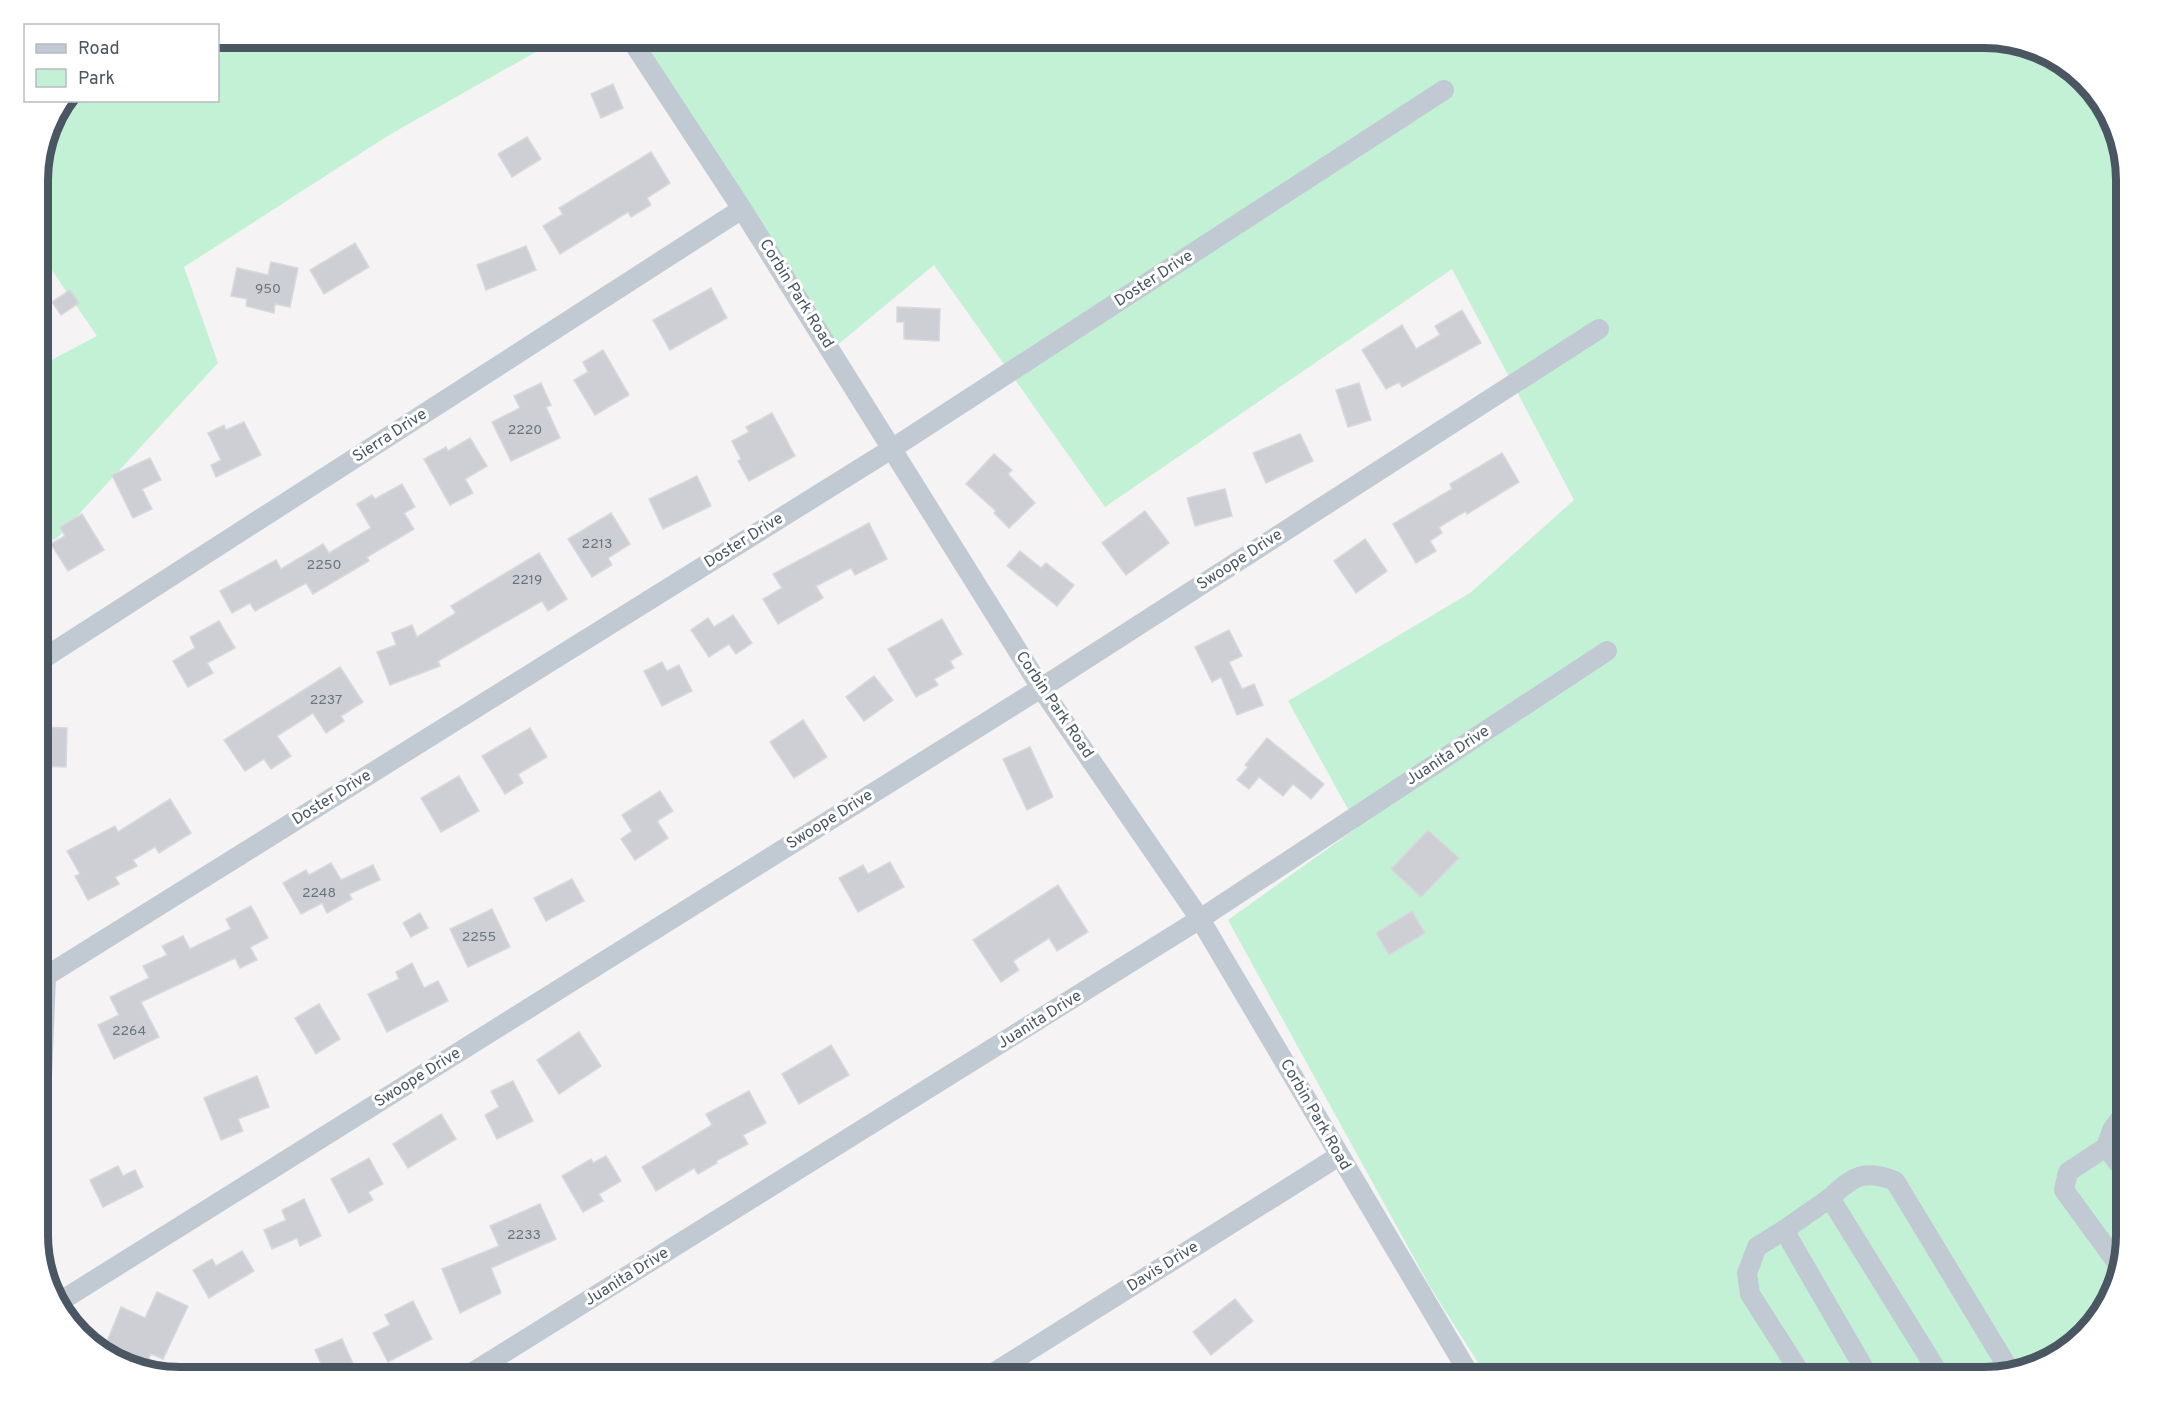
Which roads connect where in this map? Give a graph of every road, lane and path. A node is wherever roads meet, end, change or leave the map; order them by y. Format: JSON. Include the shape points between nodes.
{"nodes":[{"id":1,"x":637,"y":48,"type":"edge"},
{"id":2,"x":1444,"y":90,"type":"dead end"},
{"id":3,"x":742,"y":209,"type":"junction"},
{"id":4,"x":1599,"y":329,"type":"dead end"},
{"id":5,"x":893,"y":448,"type":"junction"},
{"id":6,"x":1607,"y":651,"type":"dead end"},
{"id":7,"x":48,"y":656,"type":"edge"},
{"id":8,"x":1041,"y":688,"type":"junction"},
{"id":9,"x":1200,"y":919,"type":"junction"},
{"id":10,"x":48,"y":975,"type":"edge"},
{"id":11,"x":2116,"y":1125,"type":"edge"},
{"id":12,"x":2106,"y":1146,"type":"junction"},
{"id":13,"x":1339,"y":1156,"type":"junction"},
{"id":14,"x":2116,"y":1159,"type":"edge"},
{"id":15,"x":1830,"y":1198,"type":"junction"},
{"id":16,"x":1784,"y":1230,"type":"junction"},
{"id":17,"x":2114,"y":1258,"type":"edge"},
{"id":18,"x":65,"y":1299,"type":"edge"},
{"id":19,"x":2006,"y":1365,"type":"edge"},
{"id":20,"x":481,"y":1367,"type":"edge"},
{"id":21,"x":1003,"y":1367,"type":"edge"},
{"id":22,"x":1465,"y":1367,"type":"edge"},
{"id":23,"x":1797,"y":1367,"type":"edge"},
{"id":24,"x":1863,"y":1367,"type":"edge"},
{"id":25,"x":1935,"y":1367,"type":"edge"}],
"edges":[{"from":1,"to":3,"type":"street","name":"Corbin Park Road"},
{"from":2,"to":5,"type":"street","name":"Doster Drive"},
{"from":3,"to":5,"type":"street","name":"Corbin Park Road"},
{"from":3,"to":7,"type":"street","name":"Sierra Drive"},
{"from":4,"to":8,"type":"street","name":"Swoope Drive"},
{"from":5,"to":8,"type":"street","name":"Corbin Park Road"},
{"from":5,"to":10,"type":"street","name":"Doster Drive"},
{"from":6,"to":9,"type":"street","name":"Juanita Drive"},
{"from":8,"to":9,"type":"street","name":"Corbin Park Road"},
{"from":8,"to":18,"type":"street","name":"Swoope Drive"},
{"from":9,"to":13,"type":"street","name":"Corbin Park Road"},
{"from":9,"to":20,"type":"street","name":"Juanita Drive"},
{"from":11,"to":12,"type":"street"},
{"from":12,"to":14,"type":"street"},
{"from":12,"to":17,"type":"street","via":[[2068,1172],[2064,1190]]},
{"from":13,"to":21,"type":"street","name":"Davis Drive"},
{"from":13,"to":22,"type":"street","name":"Corbin Park Road"},
{"from":15,"to":16,"type":"street"},
{"from":15,"to":19,"type":"street","via":[[1851,1179],[1876,1174],[1895,1181]]},
{"from":15,"to":25,"type":"street"},
{"from":16,"to":23,"type":"street","via":[[1757,1247],[1747,1273],[1750,1294]]},
{"from":16,"to":24,"type":"street"}]}
